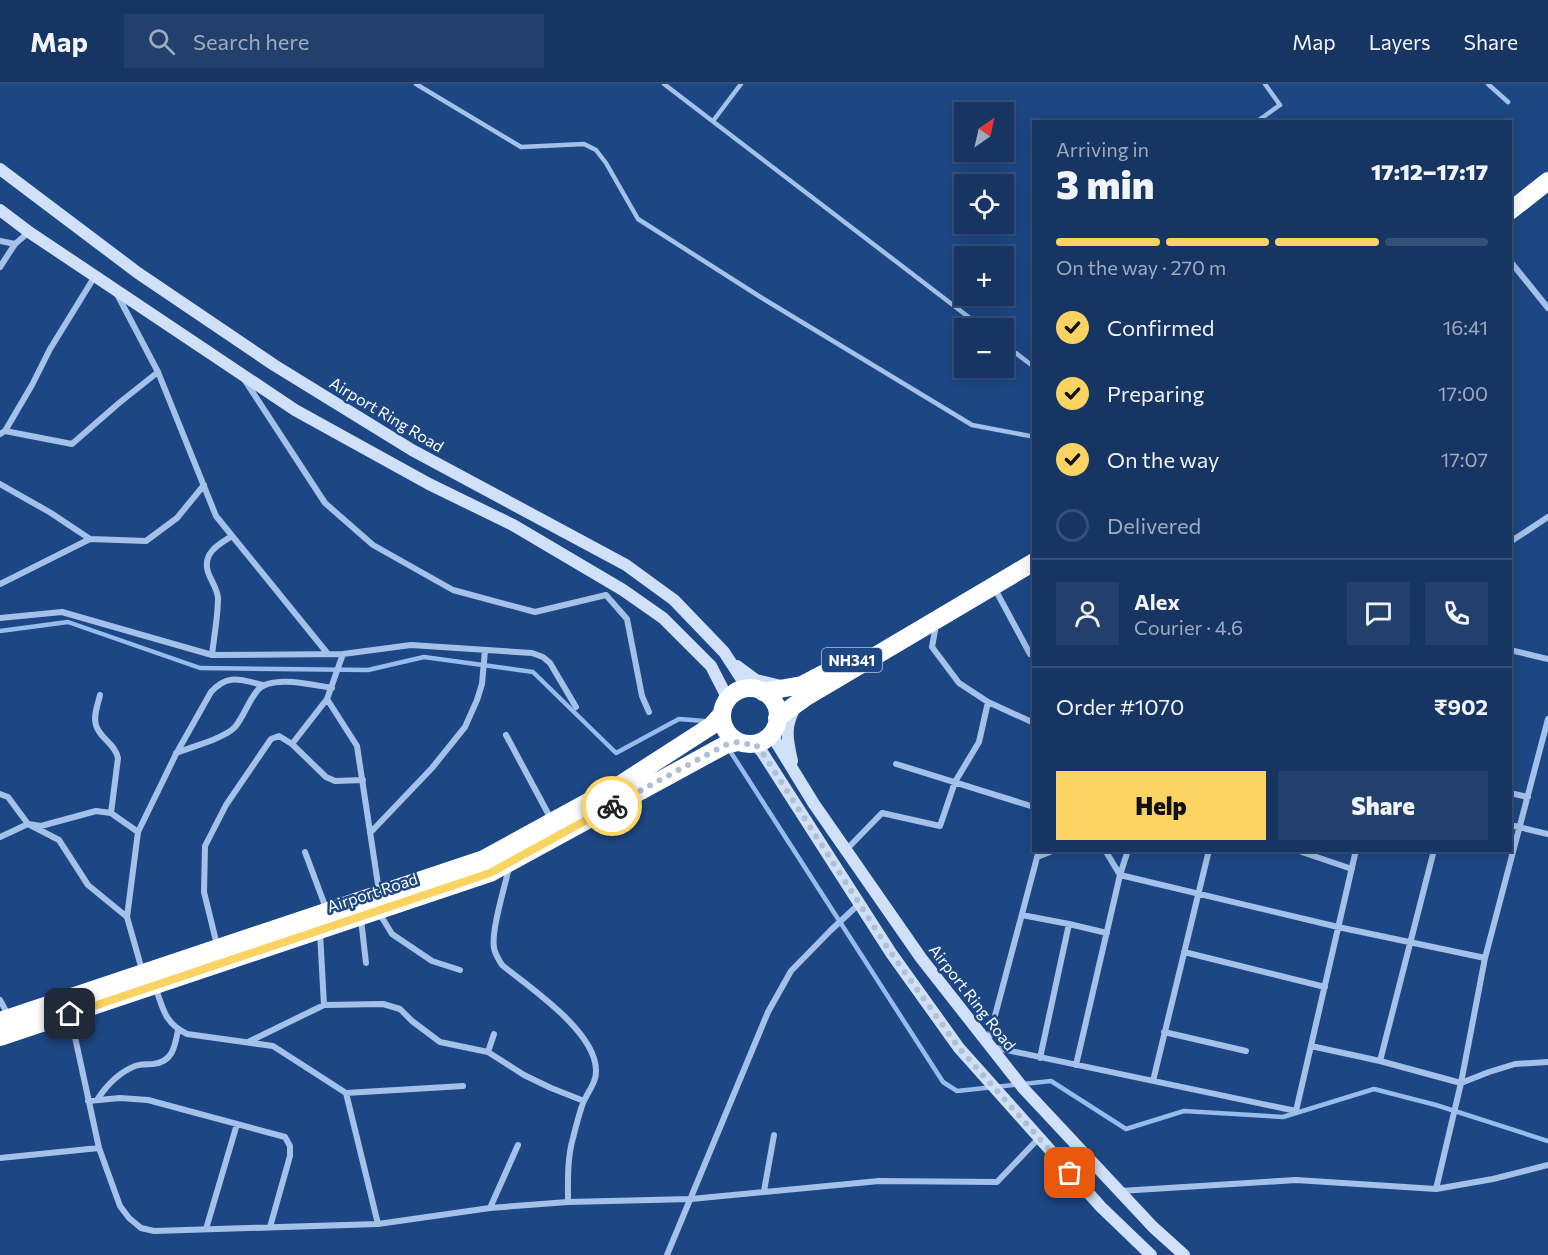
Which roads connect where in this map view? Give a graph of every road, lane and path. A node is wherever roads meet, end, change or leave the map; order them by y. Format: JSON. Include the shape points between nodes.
{"nodes":[{"id":1,"x":416,"y":84,"type":"edge"},
{"id":2,"x":664,"y":84,"type":"edge"},
{"id":3,"x":741,"y":84,"type":"edge"},
{"id":4,"x":1264,"y":84,"type":"edge"},
{"id":5,"x":1488,"y":84,"type":"edge"},
{"id":6,"x":1508,"y":102,"type":"dead end"},
{"id":7,"x":1259,"y":120,"type":"edge"},
{"id":8,"x":713,"y":122,"type":"junction"},
{"id":9,"x":0,"y":169,"type":"edge"},
{"id":10,"x":1548,"y":181,"type":"edge"},
{"id":11,"x":1512,"y":209,"type":"edge"},
{"id":12,"x":0,"y":210,"type":"edge"},
{"id":13,"x":29,"y":232,"type":"junction"},
{"id":14,"x":0,"y":241,"type":"edge"},
{"id":15,"x":15,"y":244,"type":"junction"},
{"id":16,"x":1512,"y":263,"type":"edge"},
{"id":17,"x":0,"y":267,"type":"edge"},
{"id":18,"x":95,"y":276,"type":"junction"},
{"id":19,"x":116,"y":291,"type":"junction"},
{"id":20,"x":1548,"y":308,"type":"edge"},
{"id":21,"x":970,"y":318,"type":"edge"},
{"id":22,"x":1014,"y":352,"type":"edge"},
{"id":23,"x":1032,"y":365,"type":"edge"},
{"id":24,"x":158,"y":372,"type":"junction"},
{"id":25,"x":240,"y":373,"type":"junction"},
{"id":26,"x":3,"y":432,"type":"edge"},
{"id":27,"x":1032,"y":436,"type":"edge"},
{"id":28,"x":0,"y":484,"type":"edge"},
{"id":29,"x":204,"y":485,"type":"junction"},
{"id":30,"x":1548,"y":517,"type":"edge"},
{"id":31,"x":232,"y":536,"type":"junction"},
{"id":32,"x":90,"y":539,"type":"junction"},
{"id":33,"x":1512,"y":541,"type":"edge"},
{"id":34,"x":1032,"y":563,"type":"edge"},
{"id":35,"x":0,"y":584,"type":"edge"},
{"id":36,"x":993,"y":586,"type":"junction"},
{"id":37,"x":0,"y":618,"type":"edge"},
{"id":38,"x":937,"y":618,"type":"junction"},
{"id":39,"x":485,"y":650,"type":"junction"},
{"id":40,"x":1512,"y":650,"type":"edge"},
{"id":41,"x":724,"y":652,"type":"junction"},
{"id":42,"x":328,"y":654,"type":"junction"},
{"id":43,"x":343,"y":654,"type":"junction"},
{"id":44,"x":212,"y":655,"type":"junction"},
{"id":45,"x":1032,"y":655,"type":"edge"},
{"id":46,"x":1548,"y":659,"type":"edge"},
{"id":47,"x":263,"y":685,"type":"junction"},
{"id":48,"x":332,"y":688,"type":"junction"},
{"id":49,"x":756,"y":691,"type":"junction"},
{"id":50,"x":800,"y":693,"type":"junction"},
{"id":51,"x":100,"y":695,"type":"dead end"},
{"id":52,"x":327,"y":699,"type":"junction"},
{"id":53,"x":988,"y":702,"type":"junction"},
{"id":54,"x":576,"y":707,"type":"dead end"},
{"id":55,"x":725,"y":707,"type":"junction"},
{"id":56,"x":649,"y":712,"type":"dead end"},
{"id":57,"x":1548,"y":719,"type":"edge"},
{"id":58,"x":1032,"y":722,"type":"edge"},
{"id":59,"x":775,"y":725,"type":"junction"},
{"id":60,"x":506,"y":735,"type":"dead end"},
{"id":61,"x":747,"y":743,"type":"junction"},
{"id":62,"x":292,"y":744,"type":"junction"},
{"id":63,"x":176,"y":754,"type":"junction"},
{"id":64,"x":896,"y":764,"type":"dead end"},
{"id":65,"x":363,"y":780,"type":"junction"},
{"id":66,"x":800,"y":782,"type":"junction"},
{"id":67,"x":955,"y":782,"type":"junction"},
{"id":68,"x":1512,"y":793,"type":"edge"},
{"id":69,"x":0,"y":794,"type":"edge"},
{"id":70,"x":1528,"y":797,"type":"junction"},
{"id":71,"x":1032,"y":806,"type":"edge"},
{"id":72,"x":111,"y":813,"type":"junction"},
{"id":73,"x":552,"y":822,"type":"junction"},
{"id":74,"x":28,"y":824,"type":"junction"},
{"id":75,"x":1512,"y":825,"type":"edge"},
{"id":76,"x":1521,"y":827,"type":"junction"},
{"id":77,"x":138,"y":832,"type":"junction"},
{"id":78,"x":370,"y":833,"type":"junction"},
{"id":79,"x":1548,"y":834,"type":"edge"},
{"id":80,"x":0,"y":837,"type":"edge"},
{"id":81,"x":846,"y":850,"type":"junction"},
{"id":82,"x":305,"y":852,"type":"dead end"},
{"id":83,"x":1106,"y":852,"type":"edge"},
{"id":84,"x":1127,"y":852,"type":"edge"},
{"id":85,"x":1208,"y":852,"type":"edge"},
{"id":86,"x":1302,"y":852,"type":"edge"},
{"id":87,"x":1356,"y":852,"type":"edge"},
{"id":88,"x":1433,"y":852,"type":"edge"},
{"id":89,"x":1038,"y":854,"type":"edge"},
{"id":90,"x":510,"y":862,"type":"junction"},
{"id":91,"x":1352,"y":869,"type":"junction"},
{"id":92,"x":1120,"y":875,"type":"junction"},
{"id":93,"x":1198,"y":893,"type":"junction"},
{"id":94,"x":859,"y":904,"type":"junction"},
{"id":95,"x":372,"y":907,"type":"junction"},
{"id":96,"x":328,"y":912,"type":"junction"},
{"id":97,"x":1022,"y":915,"type":"junction"},
{"id":98,"x":127,"y":916,"type":"junction"},
{"id":99,"x":1070,"y":924,"type":"junction"},
{"id":100,"x":1338,"y":927,"type":"junction"},
{"id":101,"x":320,"y":930,"type":"junction"},
{"id":102,"x":1107,"y":933,"type":"junction"},
{"id":103,"x":1410,"y":943,"type":"junction"},
{"id":104,"x":218,"y":949,"type":"junction"},
{"id":105,"x":1184,"y":952,"type":"junction"},
{"id":106,"x":1485,"y":958,"type":"junction"},
{"id":107,"x":366,"y":963,"type":"dead end"},
{"id":108,"x":460,"y":970,"type":"dead end"},
{"id":109,"x":149,"y":980,"type":"junction"},
{"id":110,"x":1325,"y":987,"type":"junction"},
{"id":111,"x":0,"y":1000,"type":"edge"},
{"id":112,"x":324,"y":1005,"type":"junction"},
{"id":113,"x":70,"y":1014,"type":"junction"},
{"id":114,"x":5,"y":1019,"type":"edge"},
{"id":115,"x":178,"y":1030,"type":"junction"},
{"id":116,"x":1164,"y":1032,"type":"junction"},
{"id":117,"x":494,"y":1034,"type":"dead end"},
{"id":118,"x":0,"y":1036,"type":"edge"},
{"id":119,"x":248,"y":1042,"type":"junction"},
{"id":120,"x":990,"y":1045,"type":"junction"},
{"id":121,"x":1311,"y":1046,"type":"junction"},
{"id":122,"x":1246,"y":1051,"type":"dead end"},
{"id":123,"x":488,"y":1052,"type":"junction"},
{"id":124,"x":1040,"y":1058,"type":"junction"},
{"id":125,"x":1380,"y":1061,"type":"junction"},
{"id":126,"x":1548,"y":1062,"type":"edge"},
{"id":127,"x":1076,"y":1065,"type":"junction"},
{"id":128,"x":1153,"y":1081,"type":"junction"},
{"id":129,"x":1461,"y":1083,"type":"junction"},
{"id":130,"x":463,"y":1086,"type":"dead end"},
{"id":131,"x":346,"y":1092,"type":"junction"},
{"id":132,"x":97,"y":1100,"type":"junction"},
{"id":133,"x":88,"y":1101,"type":"junction"},
{"id":134,"x":584,"y":1101,"type":"junction"},
{"id":135,"x":237,"y":1124,"type":"junction"},
{"id":136,"x":774,"y":1135,"type":"dead end"},
{"id":137,"x":1039,"y":1138,"type":"junction"},
{"id":138,"x":518,"y":1145,"type":"dead end"},
{"id":139,"x":99,"y":1148,"type":"junction"},
{"id":140,"x":0,"y":1158,"type":"edge"},
{"id":141,"x":1548,"y":1165,"type":"edge"},
{"id":142,"x":1436,"y":1189,"type":"junction"},
{"id":143,"x":764,"y":1191,"type":"junction"},
{"id":144,"x":1120,"y":1191,"type":"junction"},
{"id":145,"x":691,"y":1199,"type":"junction"},
{"id":146,"x":568,"y":1202,"type":"junction"},
{"id":147,"x":490,"y":1208,"type":"junction"},
{"id":148,"x":378,"y":1224,"type":"junction"},
{"id":149,"x":270,"y":1227,"type":"junction"},
{"id":150,"x":206,"y":1229,"type":"junction"},
{"id":151,"x":667,"y":1255,"type":"edge"},
{"id":152,"x":1151,"y":1255,"type":"edge"},
{"id":153,"x":1184,"y":1255,"type":"edge"}],
"edges":[{"from":1,"to":27,"type":"lane","via":[[521,147],[584,144],[596,150],[638,219],[972,425]]},
{"from":2,"to":8,"type":"lane"},
{"from":3,"to":8,"type":"lane"},
{"from":4,"to":7,"type":"lane","via":[[1280,105]]},
{"from":5,"to":6,"type":"lane"},
{"from":8,"to":21,"type":"lane"},
{"from":9,"to":41,"type":"main road","name":"Airport Ring Road","via":[[138,273],[274,365],[411,450],[626,565],[674,600]]},
{"from":10,"to":11,"type":"highway"},
{"from":12,"to":13,"type":"main road"},
{"from":13,"to":15,"type":"street"},
{"from":13,"to":18,"type":"main road"},
{"from":14,"to":15,"type":"street"},
{"from":15,"to":17,"type":"street"},
{"from":16,"to":20,"type":"street"},
{"from":18,"to":19,"type":"main road"},
{"from":18,"to":26,"type":"street"},
{"from":19,"to":24,"type":"street"},
{"from":19,"to":25,"type":"main road"},
{"from":22,"to":23,"type":"lane"},
{"from":24,"to":26,"type":"street","via":[[72,444]]},
{"from":24,"to":29,"type":"street"},
{"from":25,"to":55,"type":"main road","via":[[295,410],[513,525],[663,618],[711,666]]},
{"from":25,"to":56,"type":"street","via":[[325,503],[373,545],[453,590],[535,612],[606,595],[627,619],[642,696]]},
{"from":28,"to":32,"type":"street"},
{"from":29,"to":31,"type":"street","via":[[216,516]]},
{"from":29,"to":32,"type":"street","via":[[177,518],[146,541]]},
{"from":30,"to":33,"type":"street"},
{"from":31,"to":42,"type":"street"},
{"from":31,"to":44,"type":"street","via":[[214,548],[207,563],[218,594]]},
{"from":32,"to":35,"type":"street"},
{"from":34,"to":36,"type":"highway","number":"NH341"},
{"from":36,"to":38,"type":"highway","number":"NH341"},
{"from":36,"to":45,"type":"street"},
{"from":37,"to":44,"type":"street","via":[[62,612]]},
{"from":38,"to":50,"type":"highway","number":"NH341"},
{"from":38,"to":53,"type":"street","via":[[932,647],[959,683]]},
{"from":39,"to":43,"type":"street","via":[[411,645]]},
{"from":39,"to":54,"type":"street","via":[[543,657]]},
{"from":39,"to":78,"type":"street","via":[[482,684],[465,728]]},
{"from":40,"to":46,"type":"street"},
{"from":41,"to":49,"type":"main road","name":"Airport Ring Road"},
{"from":41,"to":50,"type":"main road","via":[[756,680]]},
{"from":42,"to":43,"type":"street"},
{"from":42,"to":44,"type":"street"},
{"from":43,"to":48,"type":"street"},
{"from":47,"to":48,"type":"street","via":[[277,681]]},
{"from":47,"to":63,"type":"street","via":[[235,727]]},
{"from":47,"to":63,"type":"street","via":[[236,678],[219,683]]},
{"from":48,"to":52,"type":"street"},
{"from":49,"to":50,"type":"highway","number":"NH341"},
{"from":49,"to":55,"type":"highway","number":"NH341","via":[[740,690]]},
{"from":49,"to":59,"type":"highway","via":[[774,703]]},
{"from":50,"to":59,"type":"highway","number":"NH341"},
{"from":50,"to":66,"type":"main road","via":[[787,733]]},
{"from":51,"to":72,"type":"street","via":[[96,728],[113,745],[118,758]]},
{"from":52,"to":62,"type":"street"},
{"from":52,"to":65,"type":"street","via":[[357,746]]},
{"from":53,"to":58,"type":"street"},
{"from":53,"to":67,"type":"street","via":[[979,742]]},
{"from":55,"to":61,"type":"highway","via":[[726,731]]},
{"from":55,"to":73,"type":"highway","name":"Airport Road","number":"NH341","via":[[711,726],[621,784]]},
{"from":57,"to":70,"type":"street"},
{"from":59,"to":61,"type":"highway","number":"NH341","via":[[768,737]]},
{"from":59,"to":66,"type":"main road","name":"Airport Ring Road","via":[[776,742]]},
{"from":60,"to":73,"type":"street"},
{"from":61,"to":90,"type":"highway","name":"Airport Road","number":"NH341","via":[[725,745]]},
{"from":61,"to":94,"type":"main road","via":[[762,752]]},
{"from":62,"to":65,"type":"street","via":[[326,777],[334,781]]},
{"from":62,"to":104,"type":"street","via":[[279,736],[271,739],[226,805],[205,846],[204,892]]},
{"from":63,"to":77,"type":"street"},
{"from":64,"to":67,"type":"street"},
{"from":65,"to":78,"type":"street"},
{"from":66,"to":81,"type":"main road","name":"Airport Ring Road"},
{"from":67,"to":71,"type":"street"},
{"from":67,"to":81,"type":"street","via":[[940,826],[882,813]]},
{"from":68,"to":70,"type":"street"},
{"from":69,"to":74,"type":"street","via":[[8,797]]},
{"from":70,"to":76,"type":"street"},
{"from":72,"to":74,"type":"street","via":[[96,811],[41,826]]},
{"from":72,"to":77,"type":"street"},
{"from":73,"to":95,"type":"highway","name":"Airport Road","number":"NH341","via":[[484,859]]},
{"from":74,"to":80,"type":"street"},
{"from":74,"to":98,"type":"street","via":[[59,840],[88,885]]},
{"from":75,"to":76,"type":"street"},
{"from":76,"to":79,"type":"street"},
{"from":76,"to":106,"type":"street"},
{"from":77,"to":98,"type":"street"},
{"from":78,"to":95,"type":"street"},
{"from":81,"to":120,"type":"main road","name":"Airport Ring Road","via":[[921,958]]},
{"from":82,"to":96,"type":"street"},
{"from":83,"to":92,"type":"street"},
{"from":84,"to":92,"type":"street"},
{"from":85,"to":93,"type":"street"},
{"from":86,"to":91,"type":"street"},
{"from":87,"to":91,"type":"street"},
{"from":88,"to":103,"type":"street"},
{"from":89,"to":97,"type":"street"},
{"from":90,"to":95,"type":"highway","name":"Airport Road","number":"NH341","via":[[490,873]]},
{"from":90,"to":134,"type":"street","via":[[494,936],[497,958],[560,1012],[593,1053],[593,1087]]},
{"from":91,"to":100,"type":"street"},
{"from":92,"to":93,"type":"street"},
{"from":92,"to":102,"type":"street"},
{"from":93,"to":100,"type":"street"},
{"from":93,"to":105,"type":"street"},
{"from":94,"to":137,"type":"main road","via":[[959,1048]]},
{"from":94,"to":145,"type":"street","via":[[791,971],[768,1012]]},
{"from":95,"to":96,"type":"highway","name":"Airport Road","number":"NH341"},
{"from":95,"to":101,"type":"highway","name":"Airport Road","number":"NH341"},
{"from":95,"to":107,"type":"street"},
{"from":95,"to":108,"type":"street","via":[[392,934],[432,961]]},
{"from":96,"to":104,"type":"highway","name":"Airport Road","number":"NH341"},
{"from":97,"to":99,"type":"street"},
{"from":97,"to":120,"type":"street"},
{"from":98,"to":109,"type":"street"},
{"from":99,"to":102,"type":"street"},
{"from":99,"to":124,"type":"street"},
{"from":100,"to":103,"type":"street"},
{"from":100,"to":110,"type":"street"},
{"from":101,"to":109,"type":"highway","name":"Airport Road","number":"NH341"},
{"from":101,"to":112,"type":"street"},
{"from":102,"to":127,"type":"street"},
{"from":103,"to":106,"type":"street"},
{"from":103,"to":125,"type":"street"},
{"from":104,"to":109,"type":"highway","name":"Airport Road","number":"NH341"},
{"from":105,"to":110,"type":"street"},
{"from":105,"to":116,"type":"street"},
{"from":106,"to":129,"type":"street"},
{"from":109,"to":113,"type":"highway","name":"Airport Road","number":"NH341"},
{"from":109,"to":114,"type":"highway","name":"Airport Road","number":"NH341"},
{"from":109,"to":115,"type":"street","via":[[167,1019]]},
{"from":110,"to":121,"type":"street"},
{"from":111,"to":114,"type":"street"},
{"from":112,"to":119,"type":"street"},
{"from":112,"to":123,"type":"street","via":[[383,1004],[400,1009],[440,1042]]},
{"from":113,"to":118,"type":"highway","name":"Airport Road","number":"NH341"},
{"from":113,"to":133,"type":"street"},
{"from":115,"to":119,"type":"street"},
{"from":115,"to":132,"type":"street","via":[[169,1058],[134,1066],[118,1076]]},
{"from":116,"to":122,"type":"street"},
{"from":116,"to":128,"type":"street"},
{"from":117,"to":123,"type":"street"},
{"from":119,"to":131,"type":"street","via":[[273,1046]]},
{"from":120,"to":124,"type":"street"},
{"from":120,"to":144,"type":"main road","name":"Airport Ring Road","via":[[1023,1088]]},
{"from":121,"to":125,"type":"street"},
{"from":121,"to":128,"type":"street","via":[[1296,1112]]},
{"from":123,"to":134,"type":"street","via":[[524,1075]]},
{"from":124,"to":127,"type":"street"},
{"from":125,"to":129,"type":"street"},
{"from":126,"to":129,"type":"street","via":[[1515,1064]]},
{"from":127,"to":128,"type":"street"},
{"from":129,"to":142,"type":"street"},
{"from":130,"to":131,"type":"street"},
{"from":131,"to":148,"type":"street"},
{"from":132,"to":133,"type":"street"},
{"from":132,"to":135,"type":"street","via":[[148,1100]]},
{"from":133,"to":139,"type":"street"},
{"from":134,"to":146,"type":"street","via":[[572,1140]]},
{"from":135,"to":149,"type":"street","via":[[285,1137],[290,1146]]},
{"from":135,"to":150,"type":"street"},
{"from":136,"to":143,"type":"street"},
{"from":137,"to":143,"type":"street","via":[[998,1182],[879,1181]]},
{"from":137,"to":152,"type":"main road"},
{"from":138,"to":147,"type":"street"},
{"from":139,"to":140,"type":"street"},
{"from":139,"to":150,"type":"street","via":[[120,1206],[141,1228]]},
{"from":141,"to":142,"type":"street"},
{"from":142,"to":144,"type":"street","via":[[1296,1180]]},
{"from":143,"to":145,"type":"street"},
{"from":144,"to":153,"type":"main road","name":"Airport Ring Road"},
{"from":145,"to":146,"type":"street"},
{"from":145,"to":151,"type":"street"},
{"from":146,"to":147,"type":"street"},
{"from":147,"to":148,"type":"street"},
{"from":148,"to":149,"type":"street"},
{"from":149,"to":150,"type":"street"}]}
